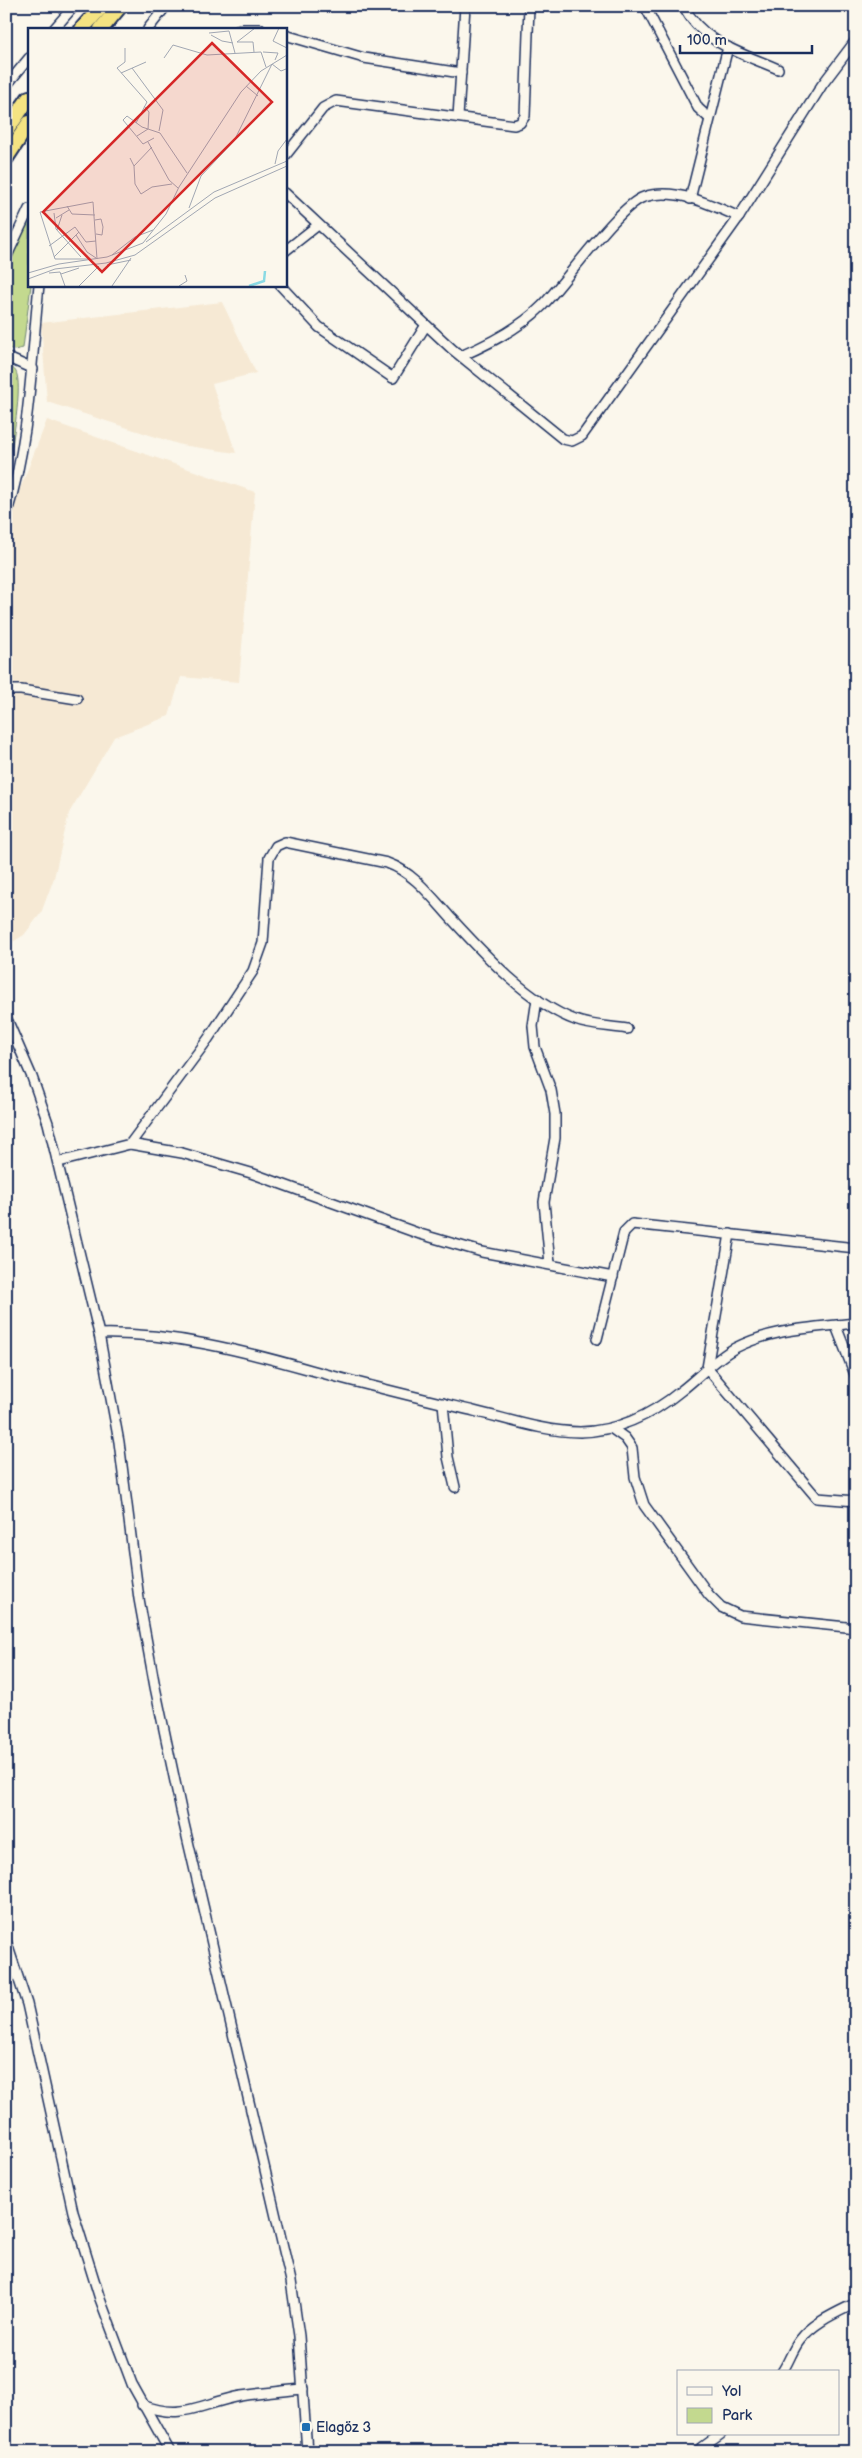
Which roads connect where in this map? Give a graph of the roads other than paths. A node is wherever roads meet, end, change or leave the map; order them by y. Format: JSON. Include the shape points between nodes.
{"nodes":[{"id":1,"x":63,"y":6,"type":"edge"},
{"id":2,"x":74,"y":6,"type":"edge"},
{"id":3,"x":102,"y":6,"type":"edge"},
{"id":4,"x":120,"y":6,"type":"edge"},
{"id":5,"x":166,"y":6,"type":"edge"},
{"id":6,"x":464,"y":6,"type":"edge"},
{"id":7,"x":528,"y":6,"type":"edge"},
{"id":8,"x":645,"y":6,"type":"edge"},
{"id":9,"x":684,"y":6,"type":"edge"},
{"id":10,"x":63,"y":18,"type":"junction"},
{"id":11,"x":55,"y":28,"type":"edge"},
{"id":12,"x":83,"y":28,"type":"edge"},
{"id":13,"x":102,"y":28,"type":"edge"},
{"id":14,"x":149,"y":28,"type":"edge"},
{"id":15,"x":286,"y":36,"type":"edge"},
{"id":16,"x":856,"y":40,"type":"edge"},
{"id":17,"x":728,"y":47,"type":"junction"},
{"id":18,"x":28,"y":59,"type":"edge"},
{"id":19,"x":778,"y":69,"type":"dead end"},
{"id":20,"x":461,"y":74,"type":"junction"},
{"id":21,"x":6,"y":86,"type":"edge"},
{"id":22,"x":28,"y":99,"type":"edge"},
{"id":23,"x":458,"y":117,"type":"junction"},
{"id":24,"x":709,"y":118,"type":"junction"},
{"id":25,"x":28,"y":125,"type":"edge"},
{"id":26,"x":6,"y":131,"type":"edge"},
{"id":27,"x":286,"y":155,"type":"edge"},
{"id":28,"x":6,"y":158,"type":"edge"},
{"id":29,"x":286,"y":194,"type":"edge"},
{"id":30,"x":690,"y":199,"type":"junction"},
{"id":31,"x":28,"y":211,"type":"edge"},
{"id":32,"x":739,"y":217,"type":"junction"},
{"id":33,"x":318,"y":225,"type":"junction"},
{"id":34,"x":286,"y":250,"type":"edge"},
{"id":35,"x":6,"y":258,"type":"edge"},
{"id":36,"x":39,"y":286,"type":"edge"},
{"id":37,"x":281,"y":286,"type":"edge"},
{"id":38,"x":426,"y":325,"type":"junction"},
{"id":39,"x":461,"y":356,"type":"junction"},
{"id":40,"x":6,"y":357,"type":"edge"},
{"id":41,"x":33,"y":369,"type":"junction"},
{"id":42,"x":6,"y":516,"type":"edge"},
{"id":43,"x":6,"y":690,"type":"edge"},
{"id":44,"x":77,"y":699,"type":"dead end"},
{"id":45,"x":537,"y":999,"type":"junction"},
{"id":46,"x":6,"y":1017,"type":"edge"},
{"id":47,"x":627,"y":1030,"type":"dead end"},
{"id":48,"x":130,"y":1144,"type":"junction"},
{"id":49,"x":59,"y":1162,"type":"junction"},
{"id":50,"x":730,"y":1234,"type":"junction"},
{"id":51,"x":856,"y":1248,"type":"edge"},
{"id":52,"x":550,"y":1264,"type":"junction"},
{"id":53,"x":613,"y":1277,"type":"junction"},
{"id":54,"x":856,"y":1324,"type":"edge"},
{"id":55,"x":836,"y":1326,"type":"junction"},
{"id":56,"x":99,"y":1334,"type":"junction"},
{"id":57,"x":597,"y":1340,"type":"dead end"},
{"id":58,"x":707,"y":1368,"type":"junction"},
{"id":59,"x":856,"y":1377,"type":"edge"},
{"id":60,"x":443,"y":1403,"type":"junction"},
{"id":61,"x":611,"y":1428,"type":"junction"},
{"id":62,"x":455,"y":1487,"type":"dead end"},
{"id":63,"x":856,"y":1501,"type":"edge"},
{"id":64,"x":856,"y":1628,"type":"edge"},
{"id":65,"x":6,"y":1941,"type":"edge"},
{"id":66,"x":856,"y":2303,"type":"edge"},
{"id":67,"x":783,"y":2370,"type":"edge"},
{"id":68,"x":303,"y":2389,"type":"junction"},
{"id":69,"x":142,"y":2405,"type":"junction"},
{"id":70,"x":718,"y":2436,"type":"edge"},
{"id":71,"x":170,"y":2452,"type":"edge"},
{"id":72,"x":307,"y":2452,"type":"edge"},
{"id":73,"x":696,"y":2452,"type":"edge"}],
"edges":[{"from":1,"to":10,"type":"street"},
{"from":2,"to":10,"type":"street"},
{"from":3,"to":12,"type":"highway"},
{"from":4,"to":13,"type":"highway"},
{"from":5,"to":14,"type":"street"},
{"from":6,"to":20,"type":"street"},
{"from":7,"to":23,"type":"street","via":[[524,118],[514,125]]},
{"from":8,"to":24,"type":"street","via":[[698,108]]},
{"from":9,"to":17,"type":"street","via":[[702,30]]},
{"from":10,"to":11,"type":"street"},
{"from":15,"to":20,"type":"street","via":[[364,58]]},
{"from":16,"to":32,"type":"street","via":[[822,85]]},
{"from":17,"to":19,"type":"street"},
{"from":17,"to":24,"type":"street"},
{"from":18,"to":21,"type":"street"},
{"from":20,"to":23,"type":"street"},
{"from":22,"to":26,"type":"highway"},
{"from":23,"to":27,"type":"street","via":[[336,101],[323,108]]},
{"from":24,"to":30,"type":"street"},
{"from":25,"to":28,"type":"highway"},
{"from":29,"to":33,"type":"street"},
{"from":30,"to":32,"type":"street"},
{"from":30,"to":39,"type":"street","via":[[657,194],[631,203],[541,307],[500,336]]},
{"from":31,"to":35,"type":"street"},
{"from":32,"to":39,"type":"street","via":[[576,440],[563,439]]},
{"from":33,"to":34,"type":"street"},
{"from":33,"to":38,"type":"street"},
{"from":36,"to":41,"type":"street"},
{"from":37,"to":38,"type":"street","via":[[320,327],[393,378]]},
{"from":38,"to":39,"type":"street"},
{"from":40,"to":41,"type":"street"},
{"from":41,"to":42,"type":"street","via":[[21,453]]},
{"from":43,"to":44,"type":"street"},
{"from":45,"to":47,"type":"street","via":[[575,1020]]},
{"from":45,"to":48,"type":"street","via":[[486,955],[402,869],[289,841],[280,844],[269,858],[263,943],[253,971],[208,1039]]},
{"from":45,"to":52,"type":"street","via":[[533,1026],[535,1047],[549,1084],[555,1114],[555,1138],[544,1202]]},
{"from":46,"to":49,"type":"street","via":[[40,1098]]},
{"from":48,"to":49,"type":"street"},
{"from":48,"to":52,"type":"street","via":[[182,1152],[251,1173],[420,1234],[482,1252]]},
{"from":49,"to":56,"type":"street"},
{"from":50,"to":51,"type":"street"},
{"from":50,"to":53,"type":"street","via":[[632,1224],[624,1232]]},
{"from":50,"to":58,"type":"street"},
{"from":52,"to":53,"type":"street"},
{"from":53,"to":57,"type":"street"},
{"from":54,"to":55,"type":"street"},
{"from":55,"to":58,"type":"street","via":[[804,1328],[760,1338],[734,1349]]},
{"from":55,"to":59,"type":"street"},
{"from":56,"to":60,"type":"street","via":[[126,1333],[246,1351]]},
{"from":56,"to":68,"type":"street","via":[[119,1442],[139,1598],[152,1670],[184,1824],[291,2281]]},
{"from":58,"to":61,"type":"street","via":[[654,1410]]},
{"from":58,"to":63,"type":"street","via":[[817,1498]]},
{"from":60,"to":61,"type":"street","via":[[556,1430],[589,1432]]},
{"from":60,"to":62,"type":"street","via":[[448,1458]]},
{"from":61,"to":64,"type":"street","via":[[632,1448],[635,1477],[644,1505],[709,1595],[722,1607],[740,1616]]},
{"from":65,"to":69,"type":"street","via":[[27,2004],[73,2212],[107,2320]]},
{"from":66,"to":67,"type":"street","via":[[820,2322],[807,2333]]},
{"from":68,"to":69,"type":"street","via":[[239,2397],[183,2412],[162,2412]]},
{"from":68,"to":72,"type":"street"},
{"from":69,"to":71,"type":"street"},
{"from":70,"to":73,"type":"street"}]}
